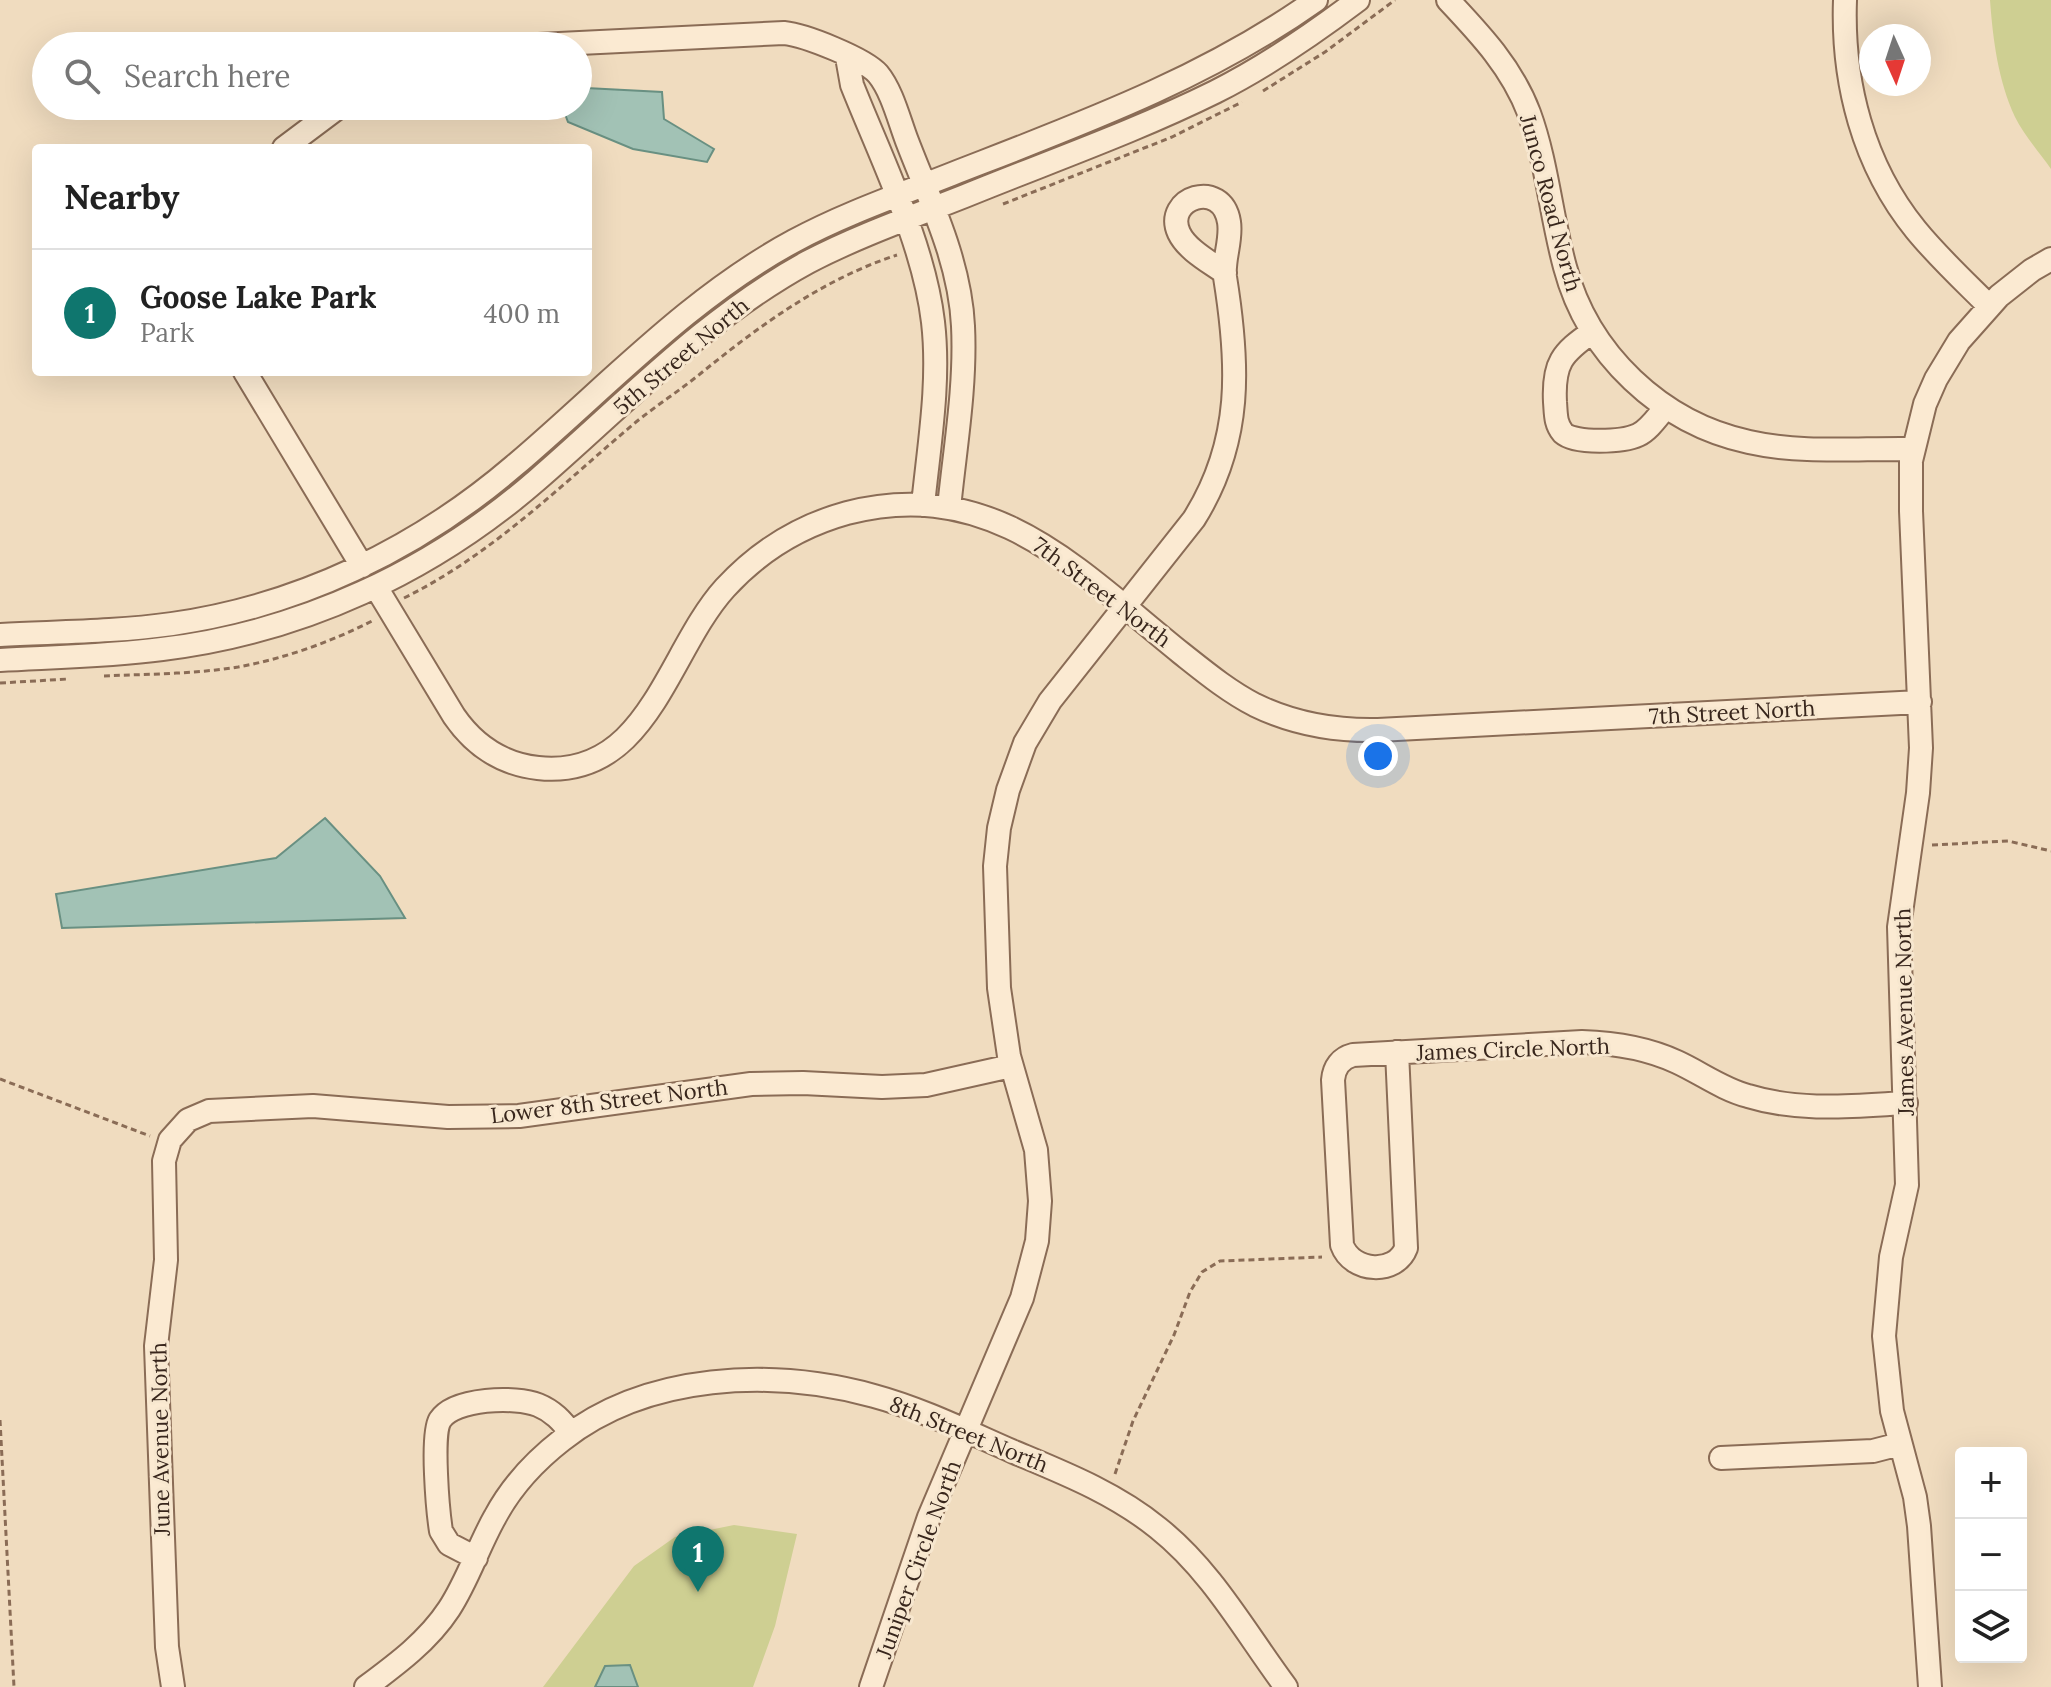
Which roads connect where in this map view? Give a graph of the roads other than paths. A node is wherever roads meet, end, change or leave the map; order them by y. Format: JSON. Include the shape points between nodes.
{"nodes":[{"id":1,"x":1316,"y":0,"type":"edge"},
{"id":2,"x":1358,"y":0,"type":"edge"},
{"id":3,"x":1448,"y":0,"type":"edge"},
{"id":4,"x":1845,"y":0,"type":"edge"},
{"id":5,"x":592,"y":42,"type":"edge"},
{"id":6,"x":847,"y":57,"type":"junction"},
{"id":7,"x":321,"y":120,"type":"edge"},
{"id":8,"x":289,"y":144,"type":"edge"},
{"id":9,"x":924,"y":185,"type":"junction"},
{"id":10,"x":896,"y":196,"type":"junction"},
{"id":11,"x":933,"y":208,"type":"junction"},
{"id":12,"x":905,"y":219,"type":"junction"},
{"id":13,"x":2051,"y":259,"type":"edge"},
{"id":14,"x":1225,"y":273,"type":"dead end"},
{"id":15,"x":1988,"y":305,"type":"junction"},
{"id":16,"x":1592,"y":332,"type":"junction"},
{"id":17,"x":247,"y":376,"type":"edge"},
{"id":18,"x":1666,"y":407,"type":"junction"},
{"id":19,"x":1913,"y":449,"type":"junction"},
{"id":20,"x":923,"y":505,"type":"junction"},
{"id":21,"x":949,"y":508,"type":"junction"},
{"id":22,"x":362,"y":566,"type":"junction"},
{"id":23,"x":376,"y":587,"type":"junction"},
{"id":24,"x":1124,"y":607,"type":"junction"},
{"id":25,"x":0,"y":635,"type":"edge"},
{"id":26,"x":0,"y":660,"type":"edge"},
{"id":27,"x":1920,"y":702,"type":"junction"},
{"id":28,"x":1397,"y":1052,"type":"junction"},
{"id":29,"x":1011,"y":1066,"type":"junction"},
{"id":30,"x":1906,"y":1103,"type":"junction"},
{"id":31,"x":169,"y":1143,"type":"joint"},
{"id":32,"x":966,"y":1431,"type":"junction"},
{"id":33,"x":571,"y":1433,"type":"junction"},
{"id":34,"x":1900,"y":1444,"type":"junction"},
{"id":35,"x":1721,"y":1458,"type":"dead end"},
{"id":36,"x":476,"y":1558,"type":"junction"},
{"id":37,"x":173,"y":1687,"type":"edge"},
{"id":38,"x":366,"y":1687,"type":"edge"},
{"id":39,"x":871,"y":1687,"type":"edge"},
{"id":40,"x":1286,"y":1687,"type":"edge"},
{"id":41,"x":1930,"y":1687,"type":"edge"}],
"edges":[{"from":1,"to":9,"type":"street","name":"5th Street North","via":[[1182,80]]},
{"from":2,"to":11,"type":"street","name":"5th Street North","via":[[1218,90]]},
{"from":3,"to":16,"type":"street","name":"Junco Road North","via":[[1498,56],[1525,103],[1565,268]]},
{"from":4,"to":15,"type":"street","via":[[1848,70],[1872,156],[1916,231]]},
{"from":5,"to":6,"type":"street","via":[[793,34]]},
{"from":6,"to":9,"type":"street","via":[[876,72]]},
{"from":6,"to":10,"type":"street","via":[[852,85]]},
{"from":7,"to":8,"type":"street"},
{"from":9,"to":10,"type":"street","name":"5th Street North"},
{"from":9,"to":11,"type":"street"},
{"from":10,"to":12,"type":"street"},
{"from":10,"to":22,"type":"street","name":"5th Street North","via":[[817,229],[732,280],[675,323],[482,493]]},
{"from":11,"to":12,"type":"street","name":"5th Street North"},
{"from":11,"to":21,"type":"street","via":[[953,261],[963,325]]},
{"from":12,"to":20,"type":"street","via":[[926,284],[935,351]]},
{"from":12,"to":23,"type":"street","name":"5th Street North","via":[[822,255],[756,293],[700,335],[489,519]]},
{"from":13,"to":15,"type":"street","name":"James Avenue North"},
{"from":14,"to":24,"type":"street","name":"Juniper Circle North","via":[[1235,387],[1223,459],[1194,519]]},
{"from":15,"to":19,"type":"street","name":"James Avenue North","via":[[1936,379]]},
{"from":16,"to":18,"type":"street","name":"Junco Road North","via":[[1627,375]]},
{"from":16,"to":18,"type":"street","via":[[1567,351],[1557,370],[1556,417],[1563,433],[1578,441],[1635,436]]},
{"from":17,"to":22,"type":"street"},
{"from":18,"to":19,"type":"street","name":"Junco Road North","via":[[1717,433],[1762,445]]},
{"from":19,"to":27,"type":"street","name":"James Avenue North"},
{"from":20,"to":21,"type":"street","name":"7th Street North"},
{"from":20,"to":23,"type":"street","name":"7th Street North","via":[[874,507],[835,517],[762,554],[714,602],[631,734],[600,758],[564,769],[512,763],[469,736]]},
{"from":21,"to":24,"type":"street","name":"7th Street North","via":[[1001,522],[1039,541]]},
{"from":22,"to":25,"type":"street","name":"5th Street North","via":[[265,603],[191,621]]},
{"from":23,"to":26,"type":"street","name":"5th Street North","via":[[279,625],[208,642],[130,653]]},
{"from":24,"to":27,"type":"street","name":"7th Street North","via":[[1241,697],[1280,715],[1327,727],[1378,730]]},
{"from":24,"to":29,"type":"street","name":"Juniper Circle North","via":[[1045,708],[1005,799],[995,895],[1000,1002]]},
{"from":27,"to":30,"type":"street","name":"James Avenue North","via":[[1920,778],[1899,927]]},
{"from":28,"to":28,"type":"street","name":"James Circle North","via":[[1350,1055],[1333,1074],[1342,1245],[1351,1261],[1364,1266],[1398,1262],[1407,1245]]},
{"from":28,"to":30,"type":"street","name":"James Circle North","via":[[1604,1043],[1666,1057],[1727,1089],[1772,1103]]},
{"from":29,"to":31,"type":"street","name":"Lower 8th Street North","via":[[918,1085],[751,1084],[503,1117],[327,1106],[220,1110],[188,1120]]},
{"from":29,"to":32,"type":"street","name":"Juniper Circle North","via":[[1038,1164],[1037,1241],[1022,1298]]},
{"from":30,"to":34,"type":"street","name":"James Avenue North","via":[[1907,1185],[1891,1257],[1884,1327],[1888,1387]]},
{"from":31,"to":37,"type":"street","name":"June Avenue North","via":[[156,1367]]},
{"from":32,"to":33,"type":"street","name":"8th Street North","via":[[860,1393],[817,1384],[754,1381],[658,1391],[604,1412]]},
{"from":32,"to":39,"type":"street","name":"Juniper Circle North","via":[[929,1517]]},
{"from":32,"to":40,"type":"street","name":"8th Street North","via":[[1114,1497],[1158,1528],[1216,1587]]},
{"from":33,"to":36,"type":"street","name":"8th Street North","via":[[512,1491]]},
{"from":33,"to":36,"type":"street","via":[[552,1412],[525,1401],[463,1404],[441,1418],[436,1434],[441,1531],[449,1544]]},
{"from":34,"to":35,"type":"street","via":[[1873,1451]]},
{"from":34,"to":41,"type":"street","name":"James Avenue North","via":[[1921,1541]]},
{"from":36,"to":38,"type":"street","name":"8th Street North","via":[[442,1620]]}]}
